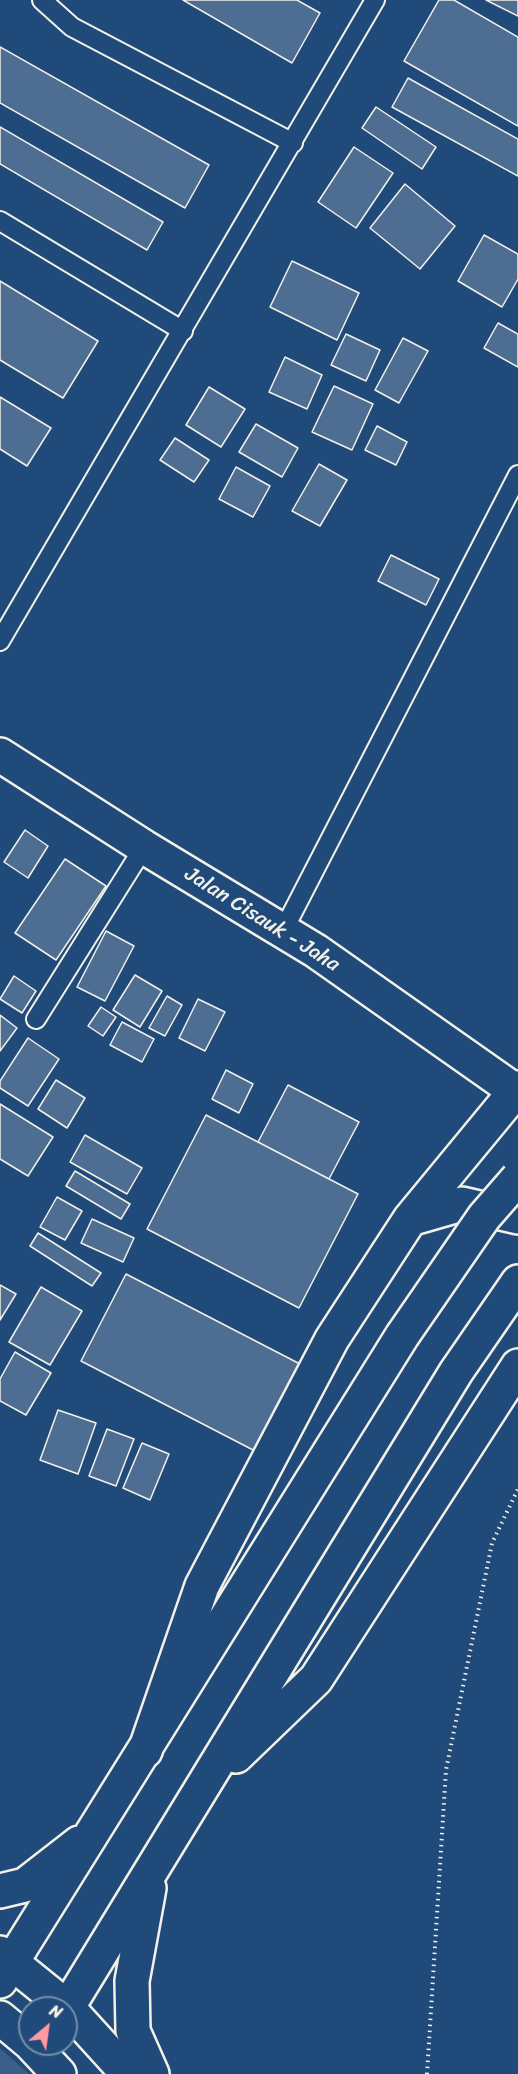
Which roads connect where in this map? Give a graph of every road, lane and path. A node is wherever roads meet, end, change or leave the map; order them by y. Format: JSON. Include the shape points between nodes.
{"nodes":[{"id":1,"x":42,"y":0,"type":"edge"},
{"id":2,"x":375,"y":0,"type":"edge"},
{"id":3,"x":293,"y":143,"type":"junction"},
{"id":4,"x":0,"y":221,"type":"edge"},
{"id":5,"x":183,"y":331,"type":"junction"},
{"id":6,"x":518,"y":476,"type":"edge"},
{"id":7,"x":0,"y":641,"type":"edge"},
{"id":8,"x":0,"y":755,"type":"edge"},
{"id":9,"x":144,"y":847,"type":"junction"},
{"id":10,"x":283,"y":931,"type":"junction"},
{"id":11,"x":36,"y":1018,"type":"dead end"},
{"id":12,"x":517,"y":1091,"type":"edge"},
{"id":13,"x":518,"y":1178,"type":"edge"},
{"id":14,"x":518,"y":1217,"type":"edge"},
{"id":15,"x":410,"y":1219,"type":"junction"},
{"id":16,"x":518,"y":1282,"type":"edge"},
{"id":17,"x":518,"y":1366,"type":"edge"},
{"id":18,"x":518,"y":1489,"type":"edge"},
{"id":19,"x":145,"y":1751,"type":"junction"},
{"id":20,"x":203,"y":1787,"type":"junction"},
{"id":21,"x":97,"y":1830,"type":"junction"},
{"id":22,"x":153,"y":1869,"type":"junction"},
{"id":23,"x":0,"y":1891,"type":"edge"},
{"id":24,"x":5,"y":1966,"type":"edge"},
{"id":25,"x":48,"y":1996,"type":"edge"},
{"id":26,"x":75,"y":1996,"type":"edge"},
{"id":27,"x":0,"y":2018,"type":"edge"},
{"id":28,"x":78,"y":2021,"type":"edge"},
{"id":29,"x":18,"y":2033,"type":"edge"},
{"id":30,"x":42,"y":2056,"type":"edge"},
{"id":31,"x":58,"y":2074,"type":"edge"},
{"id":32,"x":128,"y":2074,"type":"edge"},
{"id":33,"x":152,"y":2074,"type":"edge"},
{"id":34,"x":427,"y":2074,"type":"edge"}],
"edges":[{"from":1,"to":3,"type":"lane","via":[[72,27]]},
{"from":2,"to":3,"type":"lane"},
{"from":3,"to":5,"type":"lane"},
{"from":4,"to":5,"type":"lane"},
{"from":5,"to":7,"type":"lane"},
{"from":6,"to":10,"type":"lane"},
{"from":8,"to":9,"type":"main road","name":"Jalan Cisauk - Jaha"},
{"from":9,"to":10,"type":"main road","name":"Jalan Cisauk - Jaha"},
{"from":9,"to":11,"type":"lane"},
{"from":10,"to":12,"type":"main road","name":"Jalan Cisauk - Jaha"},
{"from":12,"to":15,"type":"main road"},
{"from":13,"to":19,"type":"main road","bridge":true,"via":[[484,1217],[402,1336]]},
{"from":14,"to":15,"type":"main road","via":[[462,1204]]},
{"from":15,"to":19,"type":"main road","via":[[332,1340],[202,1586]]},
{"from":16,"to":20,"type":"main road","via":[[456,1372]]},
{"from":17,"to":20,"type":"main road","via":[[316,1679]]},
{"from":18,"to":34,"type":"path","via":[[492,1544],[446,1770]]},
{"from":19,"to":21,"type":"main road"},
{"from":20,"to":22,"type":"main road"},
{"from":21,"to":23,"type":"main road","via":[[25,1885]]},
{"from":21,"to":24,"type":"main road"},
{"from":22,"to":26,"type":"main road"},
{"from":22,"to":33,"type":"main road","via":[[132,1981],[133,2031]]},
{"from":24,"to":25,"type":"main road"},
{"from":27,"to":29,"type":"main road"},
{"from":28,"to":32,"type":"main road"},
{"from":30,"to":31,"type":"main road"}]}
